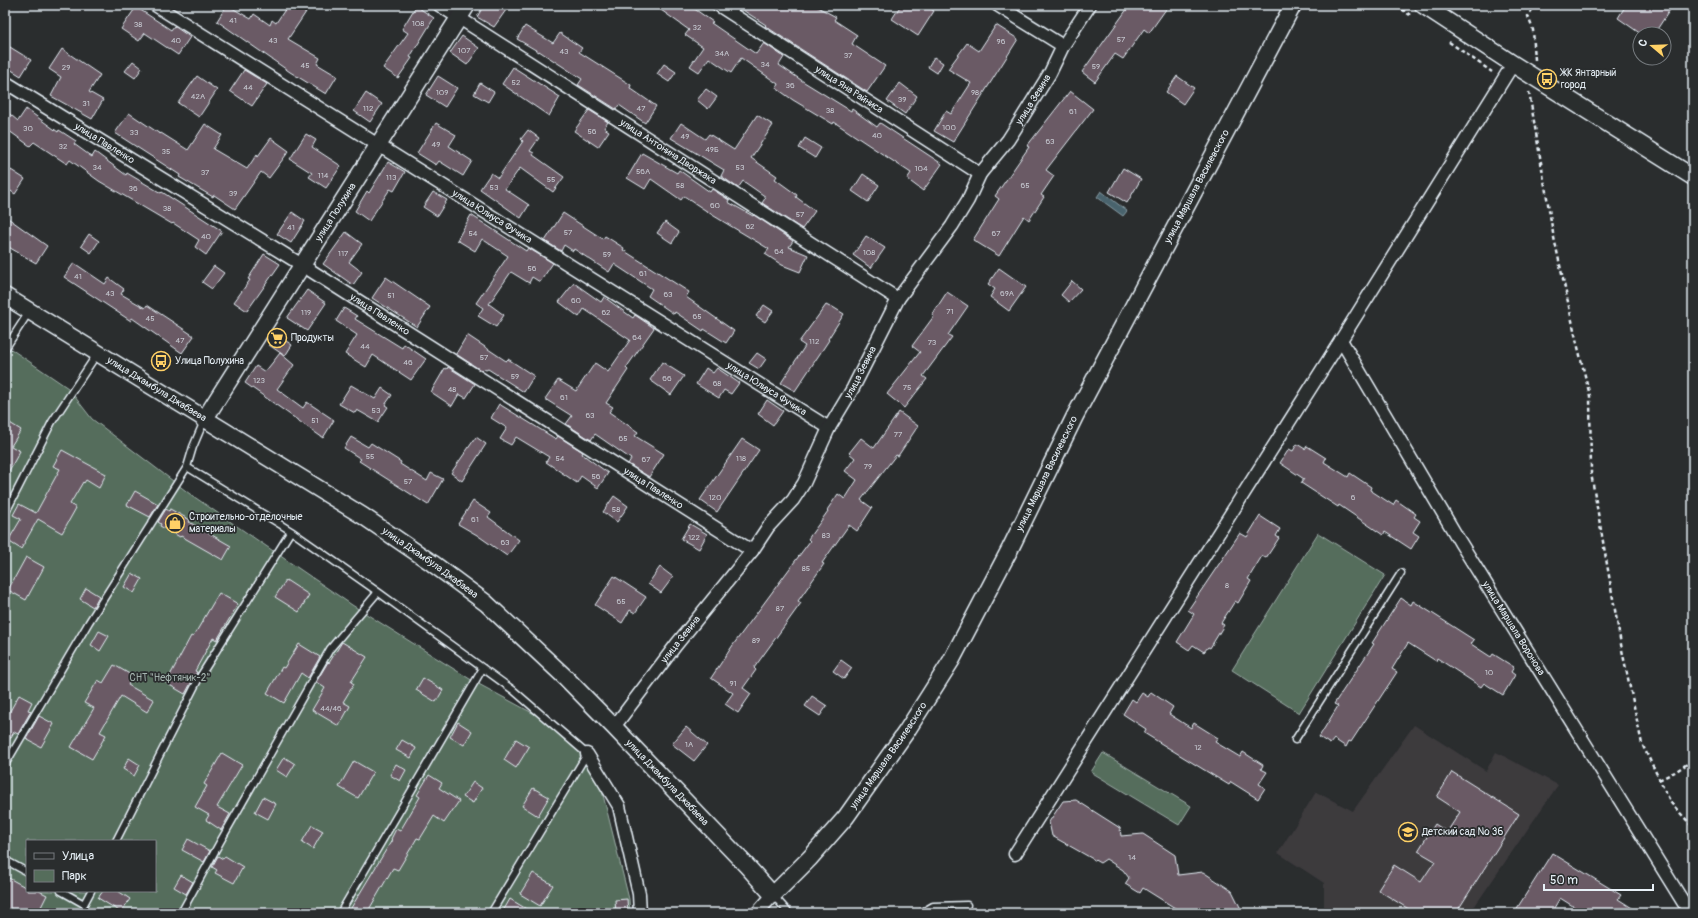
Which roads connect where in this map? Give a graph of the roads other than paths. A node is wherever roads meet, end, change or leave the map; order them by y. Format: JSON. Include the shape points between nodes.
{"nodes":[{"id":1,"x":155,"y":5,"type":"edge"},
{"id":2,"x":439,"y":5,"type":"edge"},
{"id":3,"x":718,"y":5,"type":"edge"},
{"id":4,"x":997,"y":5,"type":"edge"},
{"id":5,"x":1090,"y":5,"type":"edge"},
{"id":6,"x":1294,"y":5,"type":"edge"},
{"id":7,"x":1418,"y":11,"type":"edge"},
{"id":8,"x":463,"y":12,"type":"edge"},
{"id":9,"x":1063,"y":46,"type":"junction"},
{"id":10,"x":1513,"y":64,"type":"junction"},
{"id":11,"x":5,"y":82,"type":"edge"},
{"id":12,"x":378,"y":144,"type":"junction"},
{"id":13,"x":980,"y":174,"type":"junction"},
{"id":14,"x":1693,"y":177,"type":"edge"},
{"id":15,"x":302,"y":265,"type":"junction"},
{"id":16,"x":5,"y":296,"type":"edge"},
{"id":17,"x":898,"y":299,"type":"junction"},
{"id":18,"x":29,"y":311,"type":"junction"},
{"id":19,"x":1342,"y":340,"type":"junction"},
{"id":20,"x":5,"y":349,"type":"edge"},
{"id":21,"x":97,"y":353,"type":"junction"},
{"id":22,"x":204,"y":420,"type":"junction"},
{"id":23,"x":829,"y":428,"type":"junction"},
{"id":24,"x":187,"y":467,"type":"junction"},
{"id":25,"x":5,"y":514,"type":"edge"},
{"id":26,"x":291,"y":530,"type":"junction"},
{"id":27,"x":752,"y":551,"type":"junction"},
{"id":28,"x":1401,"y":573,"type":"dead end"},
{"id":29,"x":378,"y":592,"type":"junction"},
{"id":30,"x":483,"y":668,"type":"junction"},
{"id":31,"x":614,"y":727,"type":"junction"},
{"id":32,"x":1295,"y":740,"type":"dead end"},
{"id":33,"x":587,"y":754,"type":"junction"},
{"id":34,"x":5,"y":765,"type":"edge"},
{"id":35,"x":117,"y":840,"type":"edge"},
{"id":36,"x":1015,"y":854,"type":"dead end"},
{"id":37,"x":5,"y":860,"type":"edge"},
{"id":38,"x":26,"y":871,"type":"edge"},
{"id":39,"x":63,"y":892,"type":"edge"},
{"id":40,"x":90,"y":892,"type":"edge"},
{"id":41,"x":773,"y":895,"type":"junction"},
{"id":42,"x":967,"y":905,"type":"dead end"},
{"id":43,"x":181,"y":913,"type":"edge"},
{"id":44,"x":340,"y":913,"type":"edge"},
{"id":45,"x":490,"y":913,"type":"edge"},
{"id":46,"x":640,"y":913,"type":"edge"},
{"id":47,"x":757,"y":913,"type":"edge"},
{"id":48,"x":789,"y":913,"type":"edge"},
{"id":49,"x":921,"y":913,"type":"edge"},
{"id":50,"x":1690,"y":913,"type":"edge"}],
"edges":[{"from":1,"to":12,"type":"street","name":"улица Юлиуса Фучика"},
{"from":2,"to":8,"type":"street","name":"улица Антонина Дворжака"},
{"from":3,"to":13,"type":"street","name":"улица Яна Райниса"},
{"from":4,"to":9,"type":"street"},
{"from":5,"to":9,"type":"street","name":"улица Зевина"},
{"from":6,"to":41,"type":"main road","name":"улица Маршала Василевского","via":[[1075,416],[1010,549],[951,661],[906,732],[846,817]]},
{"from":7,"to":10,"type":"main road"},
{"from":8,"to":12,"type":"main road","name":"улица Полухина"},
{"from":8,"to":17,"type":"street","name":"улица Антонина Дворжака"},
{"from":9,"to":13,"type":"street","name":"улица Зевина","via":[[1050,73],[1008,140]]},
{"from":10,"to":14,"type":"main road"},
{"from":10,"to":19,"type":"street"},
{"from":11,"to":15,"type":"street","name":"улица Павленко"},
{"from":12,"to":15,"type":"main road","name":"улица Полухина"},
{"from":12,"to":23,"type":"street","name":"улица Юлиуса Фучика"},
{"from":13,"to":17,"type":"street","name":"улица Зевина","via":[[952,226]]},
{"from":15,"to":22,"type":"main road","name":"улица Полухина"},
{"from":15,"to":27,"type":"street","name":"улица Павленко"},
{"from":16,"to":18,"type":"main road","name":"улица Джамбула Джабаева"},
{"from":17,"to":23,"type":"street","name":"улица Зевина","via":[[853,388]]},
{"from":18,"to":20,"type":"lane"},
{"from":18,"to":21,"type":"main road","name":"улица Джамбула Джабаева"},
{"from":19,"to":36,"type":"street"},
{"from":19,"to":50,"type":"street","name":"улица Маршала Воронова","via":[[1460,542]]},
{"from":21,"to":22,"type":"main road","name":"улица Джамбула Джабаева"},
{"from":21,"to":25,"type":"lane","via":[[52,422]]},
{"from":22,"to":24,"type":"lane"},
{"from":22,"to":31,"type":"main road","name":"улица Джамбула Джабаева","via":[[363,516],[480,598],[564,676]]},
{"from":23,"to":27,"type":"street","name":"улица Зевина","via":[[804,483]]},
{"from":24,"to":26,"type":"lane"},
{"from":24,"to":34,"type":"lane","via":[[89,622]]},
{"from":26,"to":29,"type":"lane"},
{"from":26,"to":35,"type":"lane","via":[[198,680]]},
{"from":27,"to":31,"type":"street","name":"улица Зевина"},
{"from":28,"to":32,"type":"lane"},
{"from":29,"to":30,"type":"lane"},
{"from":29,"to":43,"type":"lane","via":[[330,649]]},
{"from":30,"to":33,"type":"lane","via":[[513,690]]},
{"from":30,"to":44,"type":"lane"},
{"from":31,"to":41,"type":"main road","name":"улица Джамбула Джабаева"},
{"from":33,"to":45,"type":"lane"},
{"from":33,"to":46,"type":"street","via":[[619,806],[639,894]]},
{"from":37,"to":38,"type":"lane"},
{"from":39,"to":40,"type":"lane","via":[[84,904]]},
{"from":41,"to":47,"type":"street","name":"улица Маршала Василевского"},
{"from":41,"to":48,"type":"lane","name":"улица Джамбула Джабаева"},
{"from":42,"to":49,"type":"lane","via":[[933,906]]}]}
